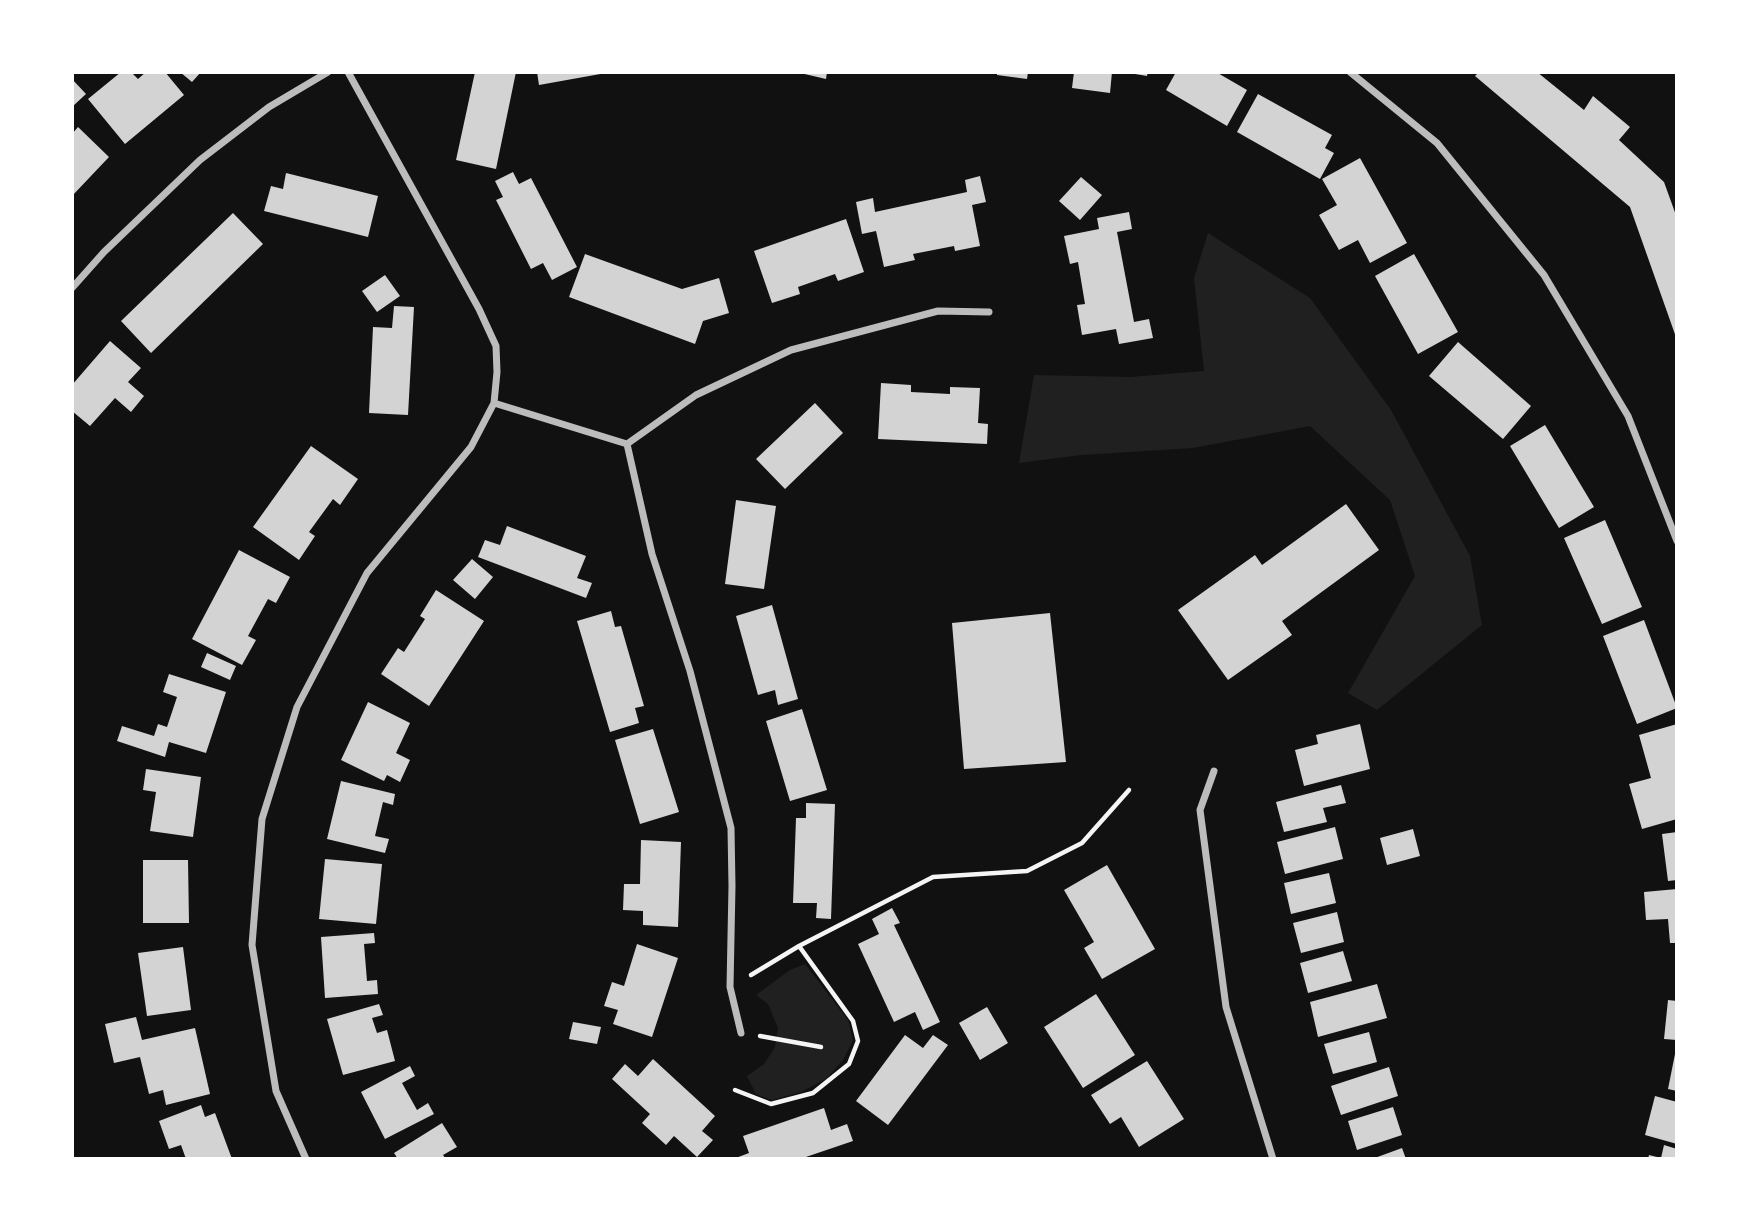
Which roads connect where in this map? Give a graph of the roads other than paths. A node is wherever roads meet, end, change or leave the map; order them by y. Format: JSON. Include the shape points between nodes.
{"nodes":[{"id":1,"x":328,"y":72,"type":"edge"},
{"id":2,"x":348,"y":72,"type":"edge"},
{"id":3,"x":1350,"y":72,"type":"edge"},
{"id":4,"x":72,"y":288,"type":"edge"},
{"id":5,"x":989,"y":312,"type":"dead end"},
{"id":6,"x":494,"y":403,"type":"junction"},
{"id":7,"x":627,"y":444,"type":"junction"},
{"id":8,"x":1677,"y":541,"type":"edge"},
{"id":9,"x":1214,"y":771,"type":"dead end"},
{"id":10,"x":741,"y":1033,"type":"road end"},
{"id":11,"x":306,"y":1159,"type":"edge"},
{"id":12,"x":1273,"y":1159,"type":"edge"}],
"edges":[{"from":1,"to":4,"type":"street","via":[[269,107],[200,160]]},
{"from":2,"to":6,"type":"street","via":[[480,309],[496,346]]},
{"from":3,"to":8,"type":"street","via":[[1437,143],[1544,275],[1628,416]]},
{"from":5,"to":7,"type":"street","via":[[938,311],[791,350],[696,395]]},
{"from":6,"to":7,"type":"street"},
{"from":6,"to":11,"type":"street","via":[[471,447],[367,573],[297,707],[262,819],[252,945],[276,1091]]},
{"from":7,"to":10,"type":"street","via":[[652,554],[690,671],[731,828],[730,987]]},
{"from":9,"to":12,"type":"street","via":[[1200,810],[1226,1007]]}]}
